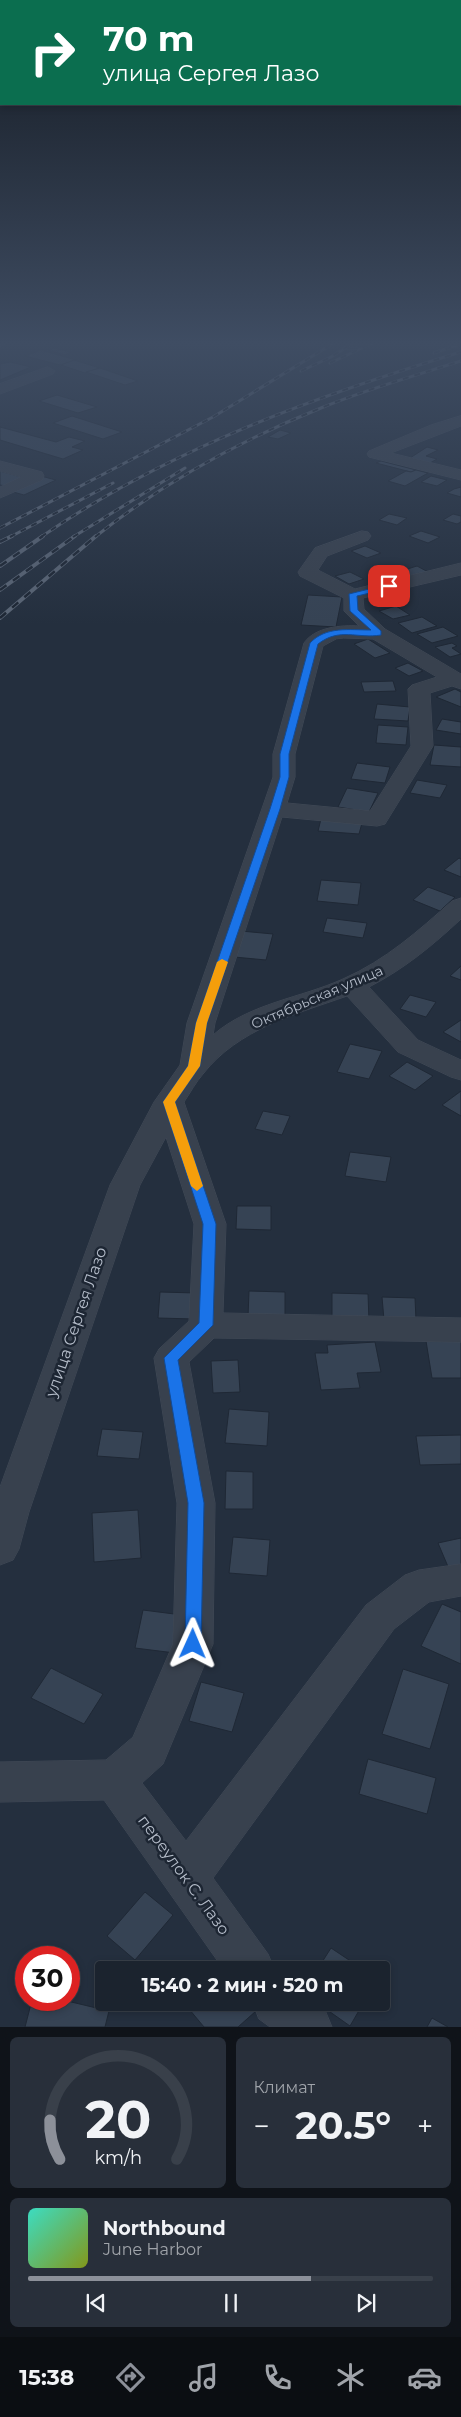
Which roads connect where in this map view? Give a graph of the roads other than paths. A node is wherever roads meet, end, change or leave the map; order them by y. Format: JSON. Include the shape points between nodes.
{"nodes":[{"id":1,"x":419,"y":436,"type":"edge"},
{"id":2,"x":0,"y":466,"type":"edge"},
{"id":3,"x":461,"y":475,"type":"edge"},
{"id":4,"x":0,"y":493,"type":"edge"},
{"id":5,"x":362,"y":536,"type":"dead end"},
{"id":6,"x":461,"y":569,"type":"edge"},
{"id":7,"x":353,"y":594,"type":"junction"},
{"id":8,"x":378,"y":633,"type":"junction"},
{"id":9,"x":457,"y":681,"type":"edge"},
{"id":10,"x":275,"y":809,"type":"junction"},
{"id":11,"x":461,"y":906,"type":"edge"},
{"id":12,"x":352,"y":985,"type":"junction"},
{"id":13,"x":194,"y":1066,"type":"junction"},
{"id":14,"x":461,"y":1071,"type":"edge"},
{"id":15,"x":169,"y":1102,"type":"junction"},
{"id":16,"x":206,"y":1325,"type":"junction"},
{"id":17,"x":461,"y":1330,"type":"edge"},
{"id":18,"x":0,"y":1549,"type":"edge"},
{"id":19,"x":461,"y":1580,"type":"edge"},
{"id":20,"x":115,"y":1780,"type":"junction"},
{"id":21,"x":0,"y":1782,"type":"edge"},
{"id":22,"x":186,"y":1876,"type":"junction"},
{"id":23,"x":246,"y":1961,"type":"edge"},
{"id":24,"x":288,"y":2011,"type":"edge"},
{"id":25,"x":308,"y":2027,"type":"edge"}],
"edges":[{"from":1,"to":3,"type":"street","via":[[375,454]]},
{"from":2,"to":4,"type":"street","via":[[36,476]]},
{"from":5,"to":7,"type":"street","via":[[321,552],[307,572]]},
{"from":6,"to":7,"type":"street"},
{"from":7,"to":8,"type":"street","via":[[354,611]]},
{"from":8,"to":9,"type":"street"},
{"from":8,"to":10,"type":"street","via":[[325,634],[314,643],[284,754],[284,777]]},
{"from":9,"to":10,"type":"street","via":[[419,689],[422,746],[377,819]]},
{"from":10,"to":13,"type":"street","via":[[201,1023]]},
{"from":11,"to":12,"type":"street","name":"Октябрьская улица","via":[[393,963]]},
{"from":12,"to":13,"type":"street","name":"Октябрьская улица","via":[[263,1016],[226,1038]]},
{"from":12,"to":14,"type":"street","via":[[408,1046]]},
{"from":13,"to":15,"type":"street","name":"улица Сергея Лазо"},
{"from":15,"to":16,"type":"street","via":[[210,1224]]},
{"from":15,"to":18,"type":"street","name":"улица Сергея Лазо","via":[[125,1185]]},
{"from":16,"to":17,"type":"street"},
{"from":16,"to":20,"type":"street","via":[[171,1358],[196,1503],[193,1644],[148,1750]]},
{"from":19,"to":22,"type":"street","via":[[419,1587],[380,1617]]},
{"from":20,"to":21,"type":"street"},
{"from":20,"to":22,"type":"street","name":"переулок С. Лазо"},
{"from":22,"to":23,"type":"street","name":"переулок С. Лазо"},
{"from":24,"to":25,"type":"street"}]}
